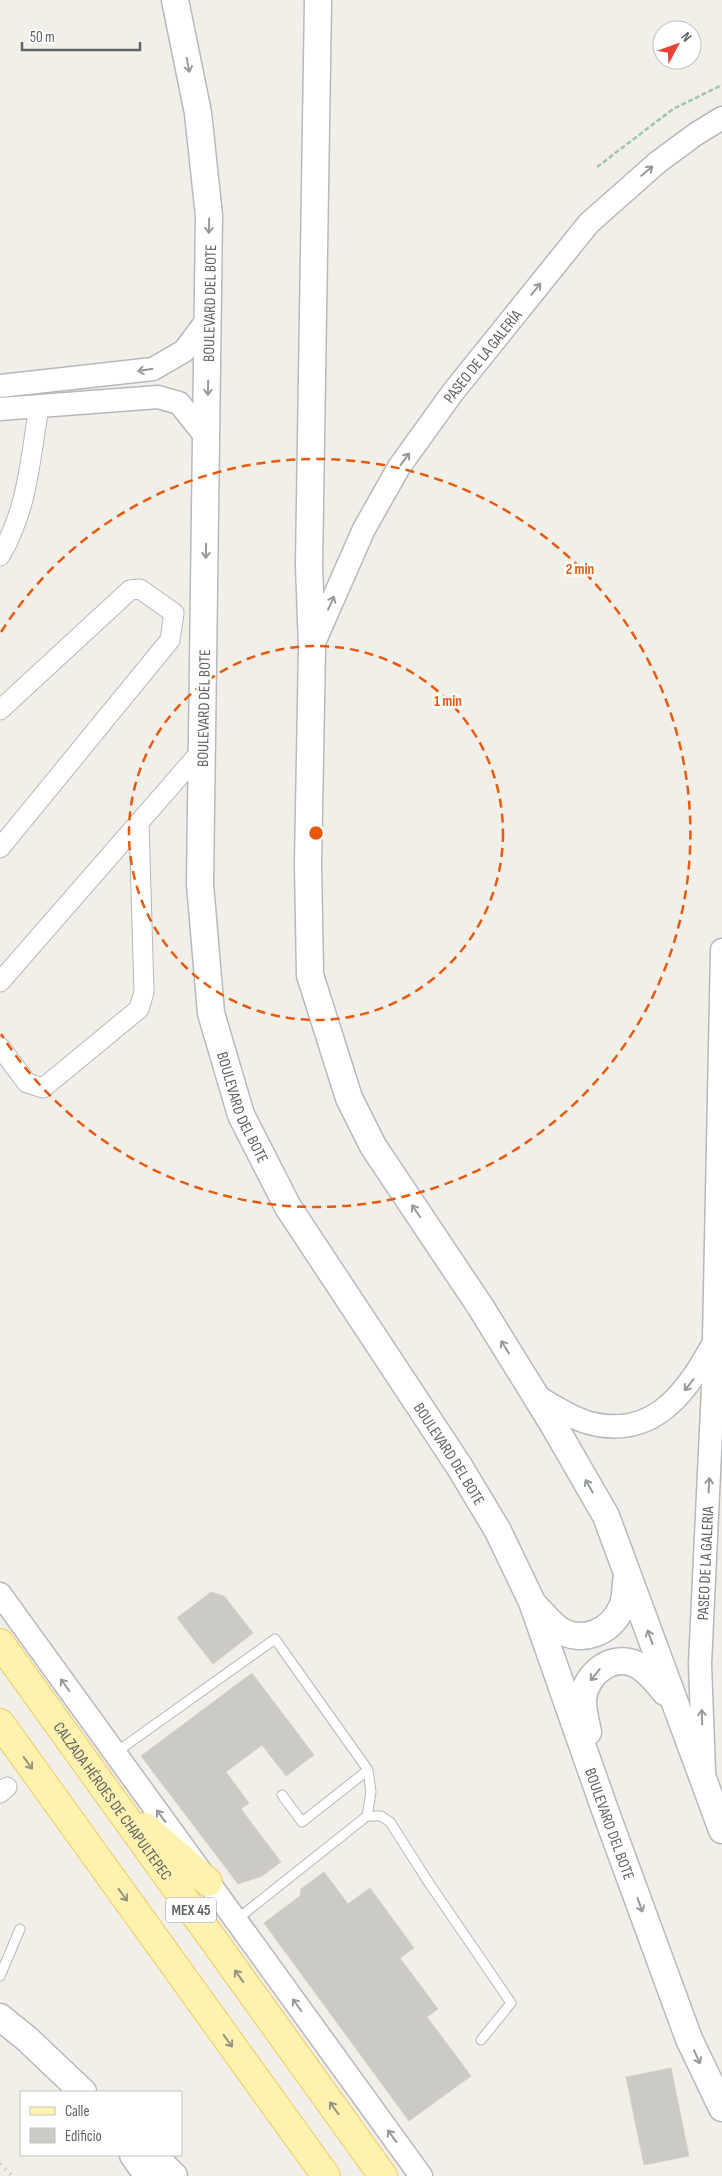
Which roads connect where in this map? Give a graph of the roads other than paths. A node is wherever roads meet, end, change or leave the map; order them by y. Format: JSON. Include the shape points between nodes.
{"nodes":[{"id":1,"x":175,"y":0,"type":"edge"},
{"id":2,"x":318,"y":0,"type":"edge"},
{"id":3,"x":722,"y":118,"type":"edge"},
{"id":4,"x":208,"y":319,"type":"junction"},
{"id":5,"x":0,"y":386,"type":"edge"},
{"id":6,"x":68,"y":392,"type":"junction"},
{"id":7,"x":39,"y":407,"type":"junction"},
{"id":8,"x":0,"y":409,"type":"edge"},
{"id":9,"x":207,"y":438,"type":"junction"},
{"id":10,"x":0,"y":556,"type":"edge"},
{"id":11,"x":205,"y":607,"type":"junction"},
{"id":12,"x":174,"y":613,"type":"junction"},
{"id":13,"x":312,"y":648,"type":"junction"},
{"id":14,"x":0,"y":710,"type":"edge"},
{"id":15,"x":203,"y":749,"type":"junction"},
{"id":16,"x":139,"y":822,"type":"junction"},
{"id":17,"x":0,"y":848,"type":"edge"},
{"id":18,"x":722,"y":950,"type":"edge"},
{"id":19,"x":0,"y":982,"type":"edge"},
{"id":20,"x":0,"y":1047,"type":"edge"},
{"id":21,"x":714,"y":1343,"type":"junction"},
{"id":22,"x":535,"y":1395,"type":"junction"},
{"id":23,"x":627,"y":1575,"type":"junction"},
{"id":24,"x":0,"y":1594,"type":"edge"},
{"id":25,"x":532,"y":1602,"type":"junction"},
{"id":26,"x":0,"y":1643,"type":"edge"},
{"id":27,"x":674,"y":1702,"type":"junction"},
{"id":28,"x":0,"y":1723,"type":"edge"},
{"id":29,"x":115,"y":1753,"type":"junction"},
{"id":30,"x":368,"y":1770,"type":"junction"},
{"id":31,"x":595,"y":1782,"type":"junction"},
{"id":32,"x":282,"y":1794,"type":"dead end"},
{"id":33,"x":712,"y":1796,"type":"edge"},
{"id":34,"x":110,"y":1797,"type":"junction"},
{"id":35,"x":367,"y":1816,"type":"junction"},
{"id":36,"x":722,"y":1830,"type":"edge"},
{"id":37,"x":208,"y":1882,"type":"junction"},
{"id":38,"x":236,"y":1920,"type":"junction"},
{"id":39,"x":20,"y":1929,"type":"dead end"},
{"id":40,"x":0,"y":1976,"type":"edge"},
{"id":41,"x":0,"y":2017,"type":"edge"},
{"id":42,"x":481,"y":2040,"type":"dead end"},
{"id":43,"x":82,"y":2091,"type":"edge"},
{"id":44,"x":722,"y":2108,"type":"edge"},
{"id":45,"x":134,"y":2156,"type":"edge"},
{"id":46,"x":154,"y":2156,"type":"edge"},
{"id":47,"x":148,"y":2176,"type":"edge"},
{"id":48,"x":174,"y":2176,"type":"edge"},
{"id":49,"x":326,"y":2176,"type":"edge"},
{"id":50,"x":383,"y":2176,"type":"edge"},
{"id":51,"x":421,"y":2176,"type":"edge"}],
"edges":[{"from":1,"to":4,"type":"main road","name":"BOULEVARD DEL BOTE","one_way":true,"via":[[198,113],[209,216]]},
{"from":2,"to":13,"type":"main road","via":[[309,565]]},
{"from":13,"to":3,"type":"street","name":"PASEO DE LA GALERÍA","one_way":true,"via":[[364,529],[399,467],[453,392],[589,223],[658,162]]},
{"from":4,"to":6,"type":"street","one_way":true,"via":[[184,351],[152,369]]},
{"from":4,"to":9,"type":"main road","name":"BOULEVARD DEL BOTE","one_way":true},
{"from":5,"to":6,"type":"street"},
{"from":6,"to":7,"type":"street"},
{"from":6,"to":9,"type":"street","via":[[158,397],[179,404]]},
{"from":7,"to":8,"type":"street"},
{"from":7,"to":10,"type":"street","via":[[30,474],[14,533]]},
{"from":9,"to":11,"type":"main road","name":"BOULEVARD DEL BOTE","one_way":true},
{"from":11,"to":12,"type":"street"},
{"from":11,"to":15,"type":"main road","name":"BOULEVARD DEL BOTE"},
{"from":12,"to":14,"type":"street","via":[[140,589],[130,590]]},
{"from":12,"to":17,"type":"street","via":[[170,640]]},
{"from":22,"to":13,"type":"main road","one_way":true,"via":[[373,1146],[349,1098],[310,975],[308,864]]},
{"from":15,"to":16,"type":"street"},
{"from":15,"to":25,"type":"main road","name":"BOULEVARD DEL BOTE","via":[[200,884],[211,1012],[241,1115],[288,1207],[459,1466],[498,1531]]},
{"from":16,"to":19,"type":"street"},
{"from":16,"to":20,"type":"street","via":[[144,992],[139,1009],[43,1088],[27,1083]]},
{"from":18,"to":21,"type":"street"},
{"from":21,"to":22,"type":"street","one_way":true,"via":[[695,1377],[681,1394],[666,1409],[641,1423],[618,1426],[587,1422]]},
{"from":33,"to":21,"type":"street","name":"PASEO DE LA GALERIA","one_way":true,"via":[[700,1664]]},
{"from":23,"to":22,"type":"main road","one_way":true,"via":[[606,1516]]},
{"from":23,"to":25,"type":"main road","via":[[623,1606],[604,1630],[594,1634],[574,1636],[560,1630]]},
{"from":27,"to":23,"type":"main road","one_way":true},
{"from":29,"to":24,"type":"street","one_way":true},
{"from":25,"to":31,"type":"main road","name":"BOULEVARD DEL BOTE"},
{"from":26,"to":34,"type":"main road","name":"CALZADA HÉROES DE CHAPULTEPEC","number":"MEX 45"},
{"from":27,"to":31,"type":"main road","one_way":true,"via":[[640,1666],[619,1660],[597,1670],[588,1683],[583,1701]]},
{"from":27,"to":33,"type":"main road"},
{"from":28,"to":49,"type":"main road","number":"MEX 45","one_way":true},
{"from":29,"to":30,"type":"lane","via":[[275,1639]]},
{"from":37,"to":29,"type":"street","one_way":true},
{"from":30,"to":32,"type":"lane","via":[[302,1822]]},
{"from":30,"to":35,"type":"lane"},
{"from":31,"to":44,"type":"main road","name":"BOULEVARD DEL BOTE","one_way":true,"via":[[689,2039]]},
{"from":33,"to":36,"type":"main road"},
{"from":34,"to":37,"type":"main road"},
{"from":50,"to":34,"type":"main road","name":"CALZADA HÉROES DE CHAPULTEPEC","number":"MEX 45","one_way":true},
{"from":35,"to":38,"type":"lane"},
{"from":35,"to":42,"type":"lane","via":[[381,1816],[390,1822],[510,2003]]},
{"from":37,"to":38,"type":"street"},
{"from":51,"to":38,"type":"street","one_way":true},
{"from":39,"to":40,"type":"lane"},
{"from":41,"to":43,"type":"main road"},
{"from":45,"to":47,"type":"main road"},
{"from":46,"to":48,"type":"main road"}]}
